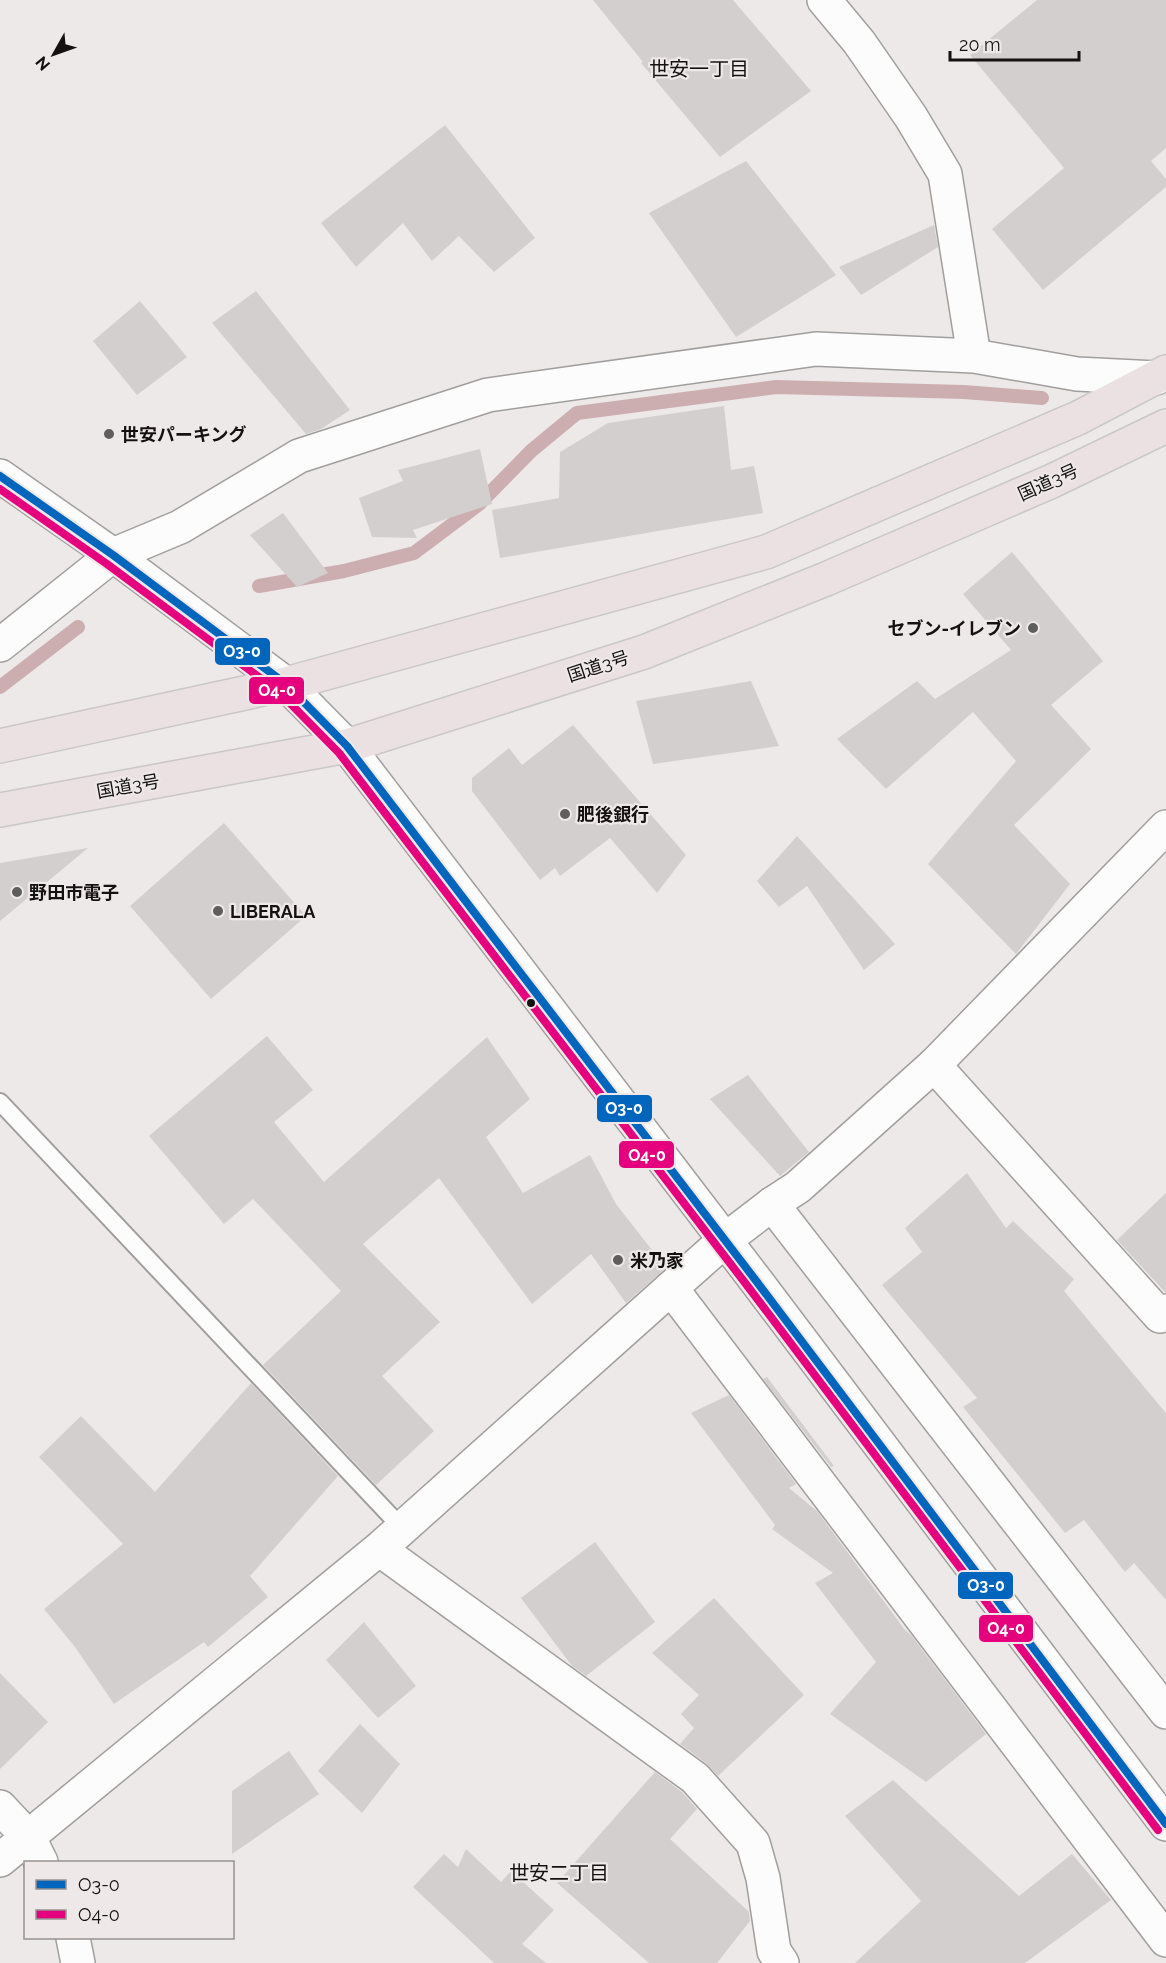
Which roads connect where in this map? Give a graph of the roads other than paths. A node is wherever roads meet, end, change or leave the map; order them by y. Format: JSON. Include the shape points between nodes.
{"nodes":[{"id":1,"x":824,"y":0,"type":"edge"},
{"id":2,"x":974,"y":356,"type":"junction"},
{"id":3,"x":1161,"y":375,"type":"edge"},
{"id":4,"x":1166,"y":426,"type":"edge"},
{"id":5,"x":0,"y":476,"type":"edge"},
{"id":6,"x":113,"y":555,"type":"junction"},
{"id":7,"x":0,"y":645,"type":"edge"},
{"id":8,"x":286,"y":684,"type":"junction"},
{"id":9,"x":0,"y":746,"type":"edge"},
{"id":10,"x":347,"y":746,"type":"junction"},
{"id":11,"x":0,"y":810,"type":"edge"},
{"id":12,"x":1166,"y":827,"type":"edge"},
{"id":13,"x":934,"y":1065,"type":"junction"},
{"id":14,"x":0,"y":1102,"type":"edge"},
{"id":15,"x":772,"y":1204,"type":"junction"},
{"id":16,"x":725,"y":1240,"type":"junction"},
{"id":17,"x":671,"y":1288,"type":"junction"},
{"id":18,"x":1164,"y":1316,"type":"edge"},
{"id":19,"x":390,"y":1538,"type":"junction"},
{"id":20,"x":1166,"y":1712,"type":"edge"},
{"id":21,"x":0,"y":1807,"type":"edge"},
{"id":22,"x":1166,"y":1824,"type":"edge"},
{"id":23,"x":35,"y":1850,"type":"edge"},
{"id":24,"x":0,"y":1860,"type":"edge"},
{"id":25,"x":73,"y":1939,"type":"edge"},
{"id":26,"x":1166,"y":1940,"type":"edge"},
{"id":27,"x":78,"y":1963,"type":"edge"},
{"id":28,"x":782,"y":1963,"type":"edge"}],
"edges":[{"from":1,"to":2,"type":"street","via":[[859,42],[945,174]]},
{"from":2,"to":3,"type":"street","via":[[1077,374]]},
{"from":2,"to":6,"type":"street","via":[[816,349],[488,395],[299,456],[180,526]]},
{"from":3,"to":8,"type":"highway","via":[[1078,418],[766,552]]},
{"from":4,"to":10,"type":"highway","name":"国道3号","via":[[1052,481],[654,648]]},
{"from":5,"to":6,"type":"street"},
{"from":6,"to":7,"type":"street"},
{"from":6,"to":8,"type":"street"},
{"from":8,"to":9,"type":"highway"},
{"from":8,"to":10,"type":"street"},
{"from":10,"to":11,"type":"highway","name":"国道3号"},
{"from":10,"to":16,"type":"street"},
{"from":12,"to":13,"type":"street"},
{"from":13,"to":15,"type":"street","via":[[798,1187]]},
{"from":13,"to":18,"type":"street"},
{"from":14,"to":19,"type":"lane"},
{"from":15,"to":16,"type":"street"},
{"from":15,"to":20,"type":"street"},
{"from":16,"to":17,"type":"street"},
{"from":16,"to":22,"type":"street"},
{"from":17,"to":19,"type":"street"},
{"from":17,"to":26,"type":"street"},
{"from":19,"to":23,"type":"street"},
{"from":19,"to":28,"type":"street","via":[[695,1778],[753,1843],[763,1878],[774,1951]]},
{"from":21,"to":23,"type":"street"},
{"from":23,"to":24,"type":"street"},
{"from":25,"to":27,"type":"street"}]}
